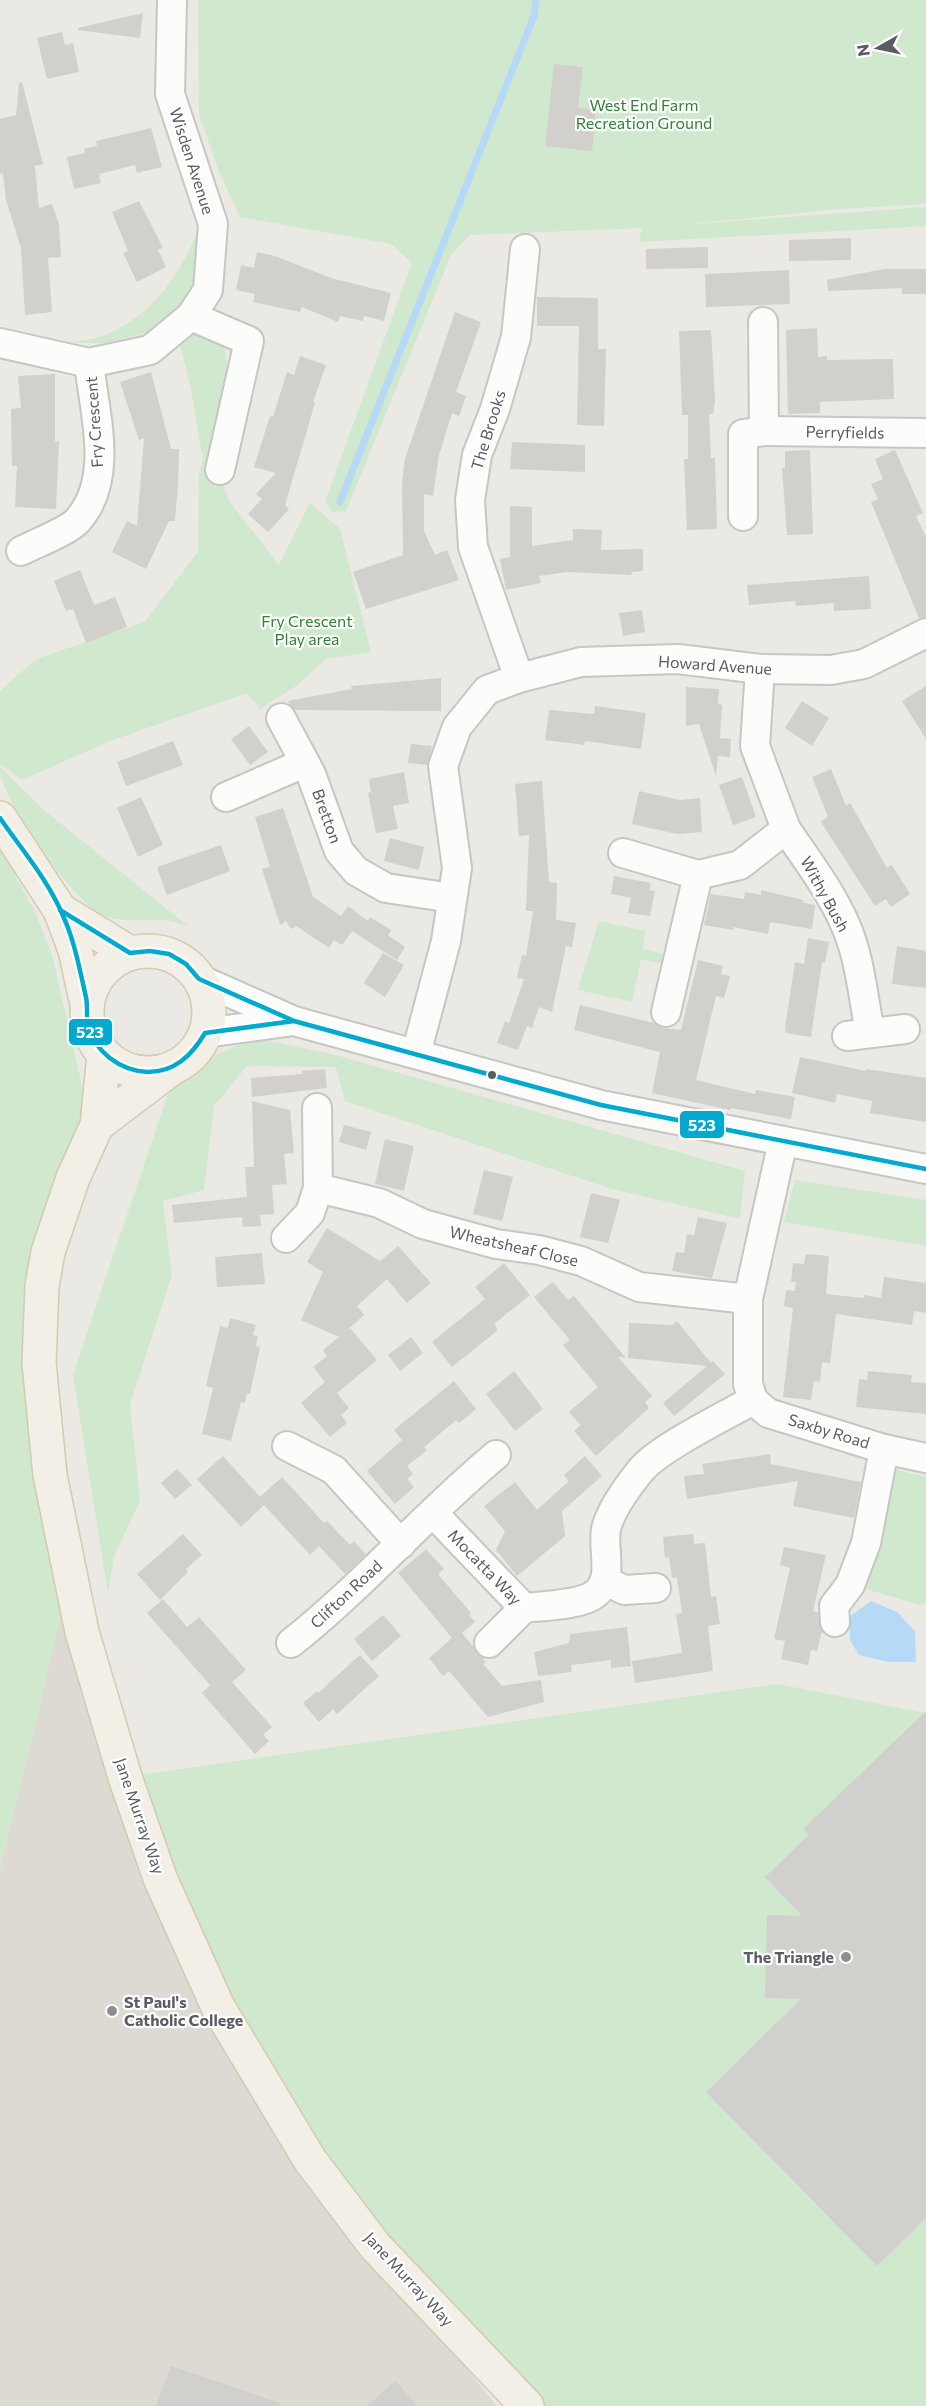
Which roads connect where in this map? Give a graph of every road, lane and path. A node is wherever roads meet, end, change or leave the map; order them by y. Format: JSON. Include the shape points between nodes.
{"nodes":[{"id":1,"x":172,"y":0,"type":"edge"},
{"id":2,"x":525,"y":249,"type":"dead end"},
{"id":3,"x":191,"y":316,"type":"junction"},
{"id":4,"x":764,"y":322,"type":"dead end"},
{"id":5,"x":0,"y":343,"type":"edge"},
{"id":6,"x":89,"y":363,"type":"junction"},
{"id":7,"x":764,"y":431,"type":"junction"},
{"id":8,"x":926,"y":433,"type":"edge"},
{"id":9,"x":220,"y":470,"type":"dead end"},
{"id":10,"x":743,"y":516,"type":"dead end"},
{"id":11,"x":21,"y":551,"type":"dead end"},
{"id":12,"x":926,"y":633,"type":"edge"},
{"id":13,"x":760,"y":669,"type":"junction"},
{"id":14,"x":519,"y":678,"type":"junction"},
{"id":15,"x":281,"y":718,"type":"dead end"},
{"id":16,"x":304,"y":763,"type":"junction"},
{"id":17,"x":226,"y":797,"type":"dead end"},
{"id":18,"x":0,"y":818,"type":"edge"},
{"id":19,"x":786,"y":829,"type":"junction"},
{"id":20,"x":623,"y":853,"type":"dead end"},
{"id":21,"x":698,"y":875,"type":"junction"},
{"id":22,"x":452,"y":898,"type":"junction"},
{"id":23,"x":60,"y":909,"type":"junction"},
{"id":24,"x":130,"y":953,"type":"junction"},
{"id":25,"x":199,"y":979,"type":"junction"},
{"id":26,"x":87,"y":1004,"type":"junction"},
{"id":27,"x":666,"y":1012,"type":"dead end"},
{"id":28,"x":294,"y":1021,"type":"junction"},
{"id":29,"x":905,"y":1029,"type":"dead end"},
{"id":30,"x":205,"y":1033,"type":"junction"},
{"id":31,"x":416,"y":1053,"type":"junction"},
{"id":32,"x":104,"y":1054,"type":"junction"},
{"id":33,"x":172,"y":1068,"type":"junction"},
{"id":34,"x":317,"y":1108,"type":"dead end"},
{"id":35,"x":97,"y":1125,"type":"junction"},
{"id":36,"x":783,"y":1142,"type":"junction"},
{"id":37,"x":926,"y":1169,"type":"edge"},
{"id":38,"x":318,"y":1188,"type":"junction"},
{"id":39,"x":286,"y":1238,"type":"dead end"},
{"id":40,"x":748,"y":1299,"type":"junction"},
{"id":41,"x":753,"y":1400,"type":"junction"},
{"id":42,"x":286,"y":1446,"type":"dead end"},
{"id":43,"x":884,"y":1449,"type":"junction"},
{"id":44,"x":496,"y":1455,"type":"dead end"},
{"id":45,"x":926,"y":1458,"type":"edge"},
{"id":46,"x":433,"y":1513,"type":"junction"},
{"id":47,"x":400,"y":1544,"type":"junction"},
{"id":48,"x":606,"y":1581,"type":"junction"},
{"id":49,"x":656,"y":1588,"type":"dead end"},
{"id":50,"x":524,"y":1608,"type":"junction"},
{"id":51,"x":835,"y":1622,"type":"dead end"},
{"id":52,"x":291,"y":1643,"type":"dead end"},
{"id":53,"x":489,"y":1643,"type":"dead end"},
{"id":54,"x":527,"y":2406,"type":"edge"}],
"edges":[{"from":1,"to":3,"type":"street","name":"Wisden Avenue","via":[[170,94],[213,224],[208,290]]},
{"from":2,"to":14,"type":"street","name":"The Brooks","via":[[516,337],[477,455],[470,500],[474,547]]},
{"from":3,"to":6,"type":"street","name":"Wisden Avenue","via":[[150,350]]},
{"from":3,"to":9,"type":"street","via":[[249,341]]},
{"from":4,"to":7,"type":"street"},
{"from":5,"to":6,"type":"street","name":"Wisden Avenue"},
{"from":6,"to":11,"type":"street","name":"Fry Crescent","via":[[100,465],[95,494],[77,522]]},
{"from":7,"to":8,"type":"street","name":"Perryfields"},
{"from":7,"to":10,"type":"street","via":[[743,434]]},
{"from":12,"to":13,"type":"street","name":"Howard Avenue","via":[[864,664],[831,670]]},
{"from":13,"to":14,"type":"street","name":"Howard Avenue","via":[[678,659],[581,662]]},
{"from":13,"to":19,"type":"street","name":"Withy Bush","via":[[755,746]]},
{"from":14,"to":22,"type":"street","name":"Howard Avenue","via":[[487,690],[457,727],[442,766],[457,868]]},
{"from":15,"to":16,"type":"street","name":"Bretton"},
{"from":16,"to":17,"type":"street"},
{"from":16,"to":22,"type":"street","name":"Bretton","via":[[322,800],[339,851],[356,871],[386,888]]},
{"from":18,"to":23,"type":"main road"},
{"from":19,"to":21,"type":"street","via":[[740,865]]},
{"from":19,"to":29,"type":"street","name":"Withy Bush","via":[[845,925],[858,966],[859,1034]]},
{"from":20,"to":21,"type":"street"},
{"from":21,"to":27,"type":"street"},
{"from":22,"to":31,"type":"street","name":"Howard Avenue","via":[[446,941]]},
{"from":23,"to":24,"type":"main road"},
{"from":23,"to":26,"type":"main road","via":[[75,950]]},
{"from":24,"to":25,"type":"main road","via":[[169,954],[186,964]]},
{"from":24,"to":26,"type":"main road","via":[[101,972]]},
{"from":25,"to":28,"type":"street"},
{"from":25,"to":30,"type":"main road","via":[[207,996],[209,1015]]},
{"from":26,"to":32,"type":"main road","via":[[93,1040]]},
{"from":28,"to":30,"type":"street"},
{"from":28,"to":31,"type":"street"},
{"from":30,"to":33,"type":"main road","via":[[192,1053]]},
{"from":31,"to":36,"type":"street","via":[[601,1105]]},
{"from":32,"to":33,"type":"main road","via":[[118,1066],[136,1072]]},
{"from":32,"to":35,"type":"main road","name":"Jane Murray Way"},
{"from":33,"to":35,"type":"main road","name":"Jane Murray Way"},
{"from":34,"to":38,"type":"street"},
{"from":35,"to":54,"type":"main road","name":"Jane Murray Way","via":[[73,1178],[48,1252],[42,1286],[39,1363],[50,1474],[80,1621],[125,1777],[160,1878],[218,2007],[310,2160],[375,2246]]},
{"from":36,"to":37,"type":"street"},
{"from":36,"to":40,"type":"street"},
{"from":38,"to":39,"type":"street","via":[[310,1213]]},
{"from":38,"to":40,"type":"street","name":"Wheatsheaf Close","via":[[379,1203],[423,1224],[496,1245],[539,1250],[581,1261],[639,1287]]},
{"from":40,"to":41,"type":"street","via":[[748,1384]]},
{"from":41,"to":43,"type":"street","name":"Saxby Road","via":[[768,1413]]},
{"from":41,"to":48,"type":"street","via":[[643,1468],[624,1493],[606,1529]]},
{"from":42,"to":47,"type":"street","via":[[334,1470]]},
{"from":43,"to":45,"type":"street","name":"Saxby Road"},
{"from":43,"to":51,"type":"street","name":"Saxby Road","via":[[866,1543],[850,1585],[834,1606]]},
{"from":44,"to":46,"type":"street","name":"Clifton Road"},
{"from":46,"to":47,"type":"street","name":"Clifton Road"},
{"from":46,"to":50,"type":"street","name":"Mocatta Way"},
{"from":47,"to":52,"type":"street","name":"Clifton Road"},
{"from":48,"to":49,"type":"street","via":[[624,1590]]},
{"from":48,"to":50,"type":"street","name":"Mocatta Way","via":[[595,1594],[578,1600]]},
{"from":50,"to":53,"type":"street"}]}
